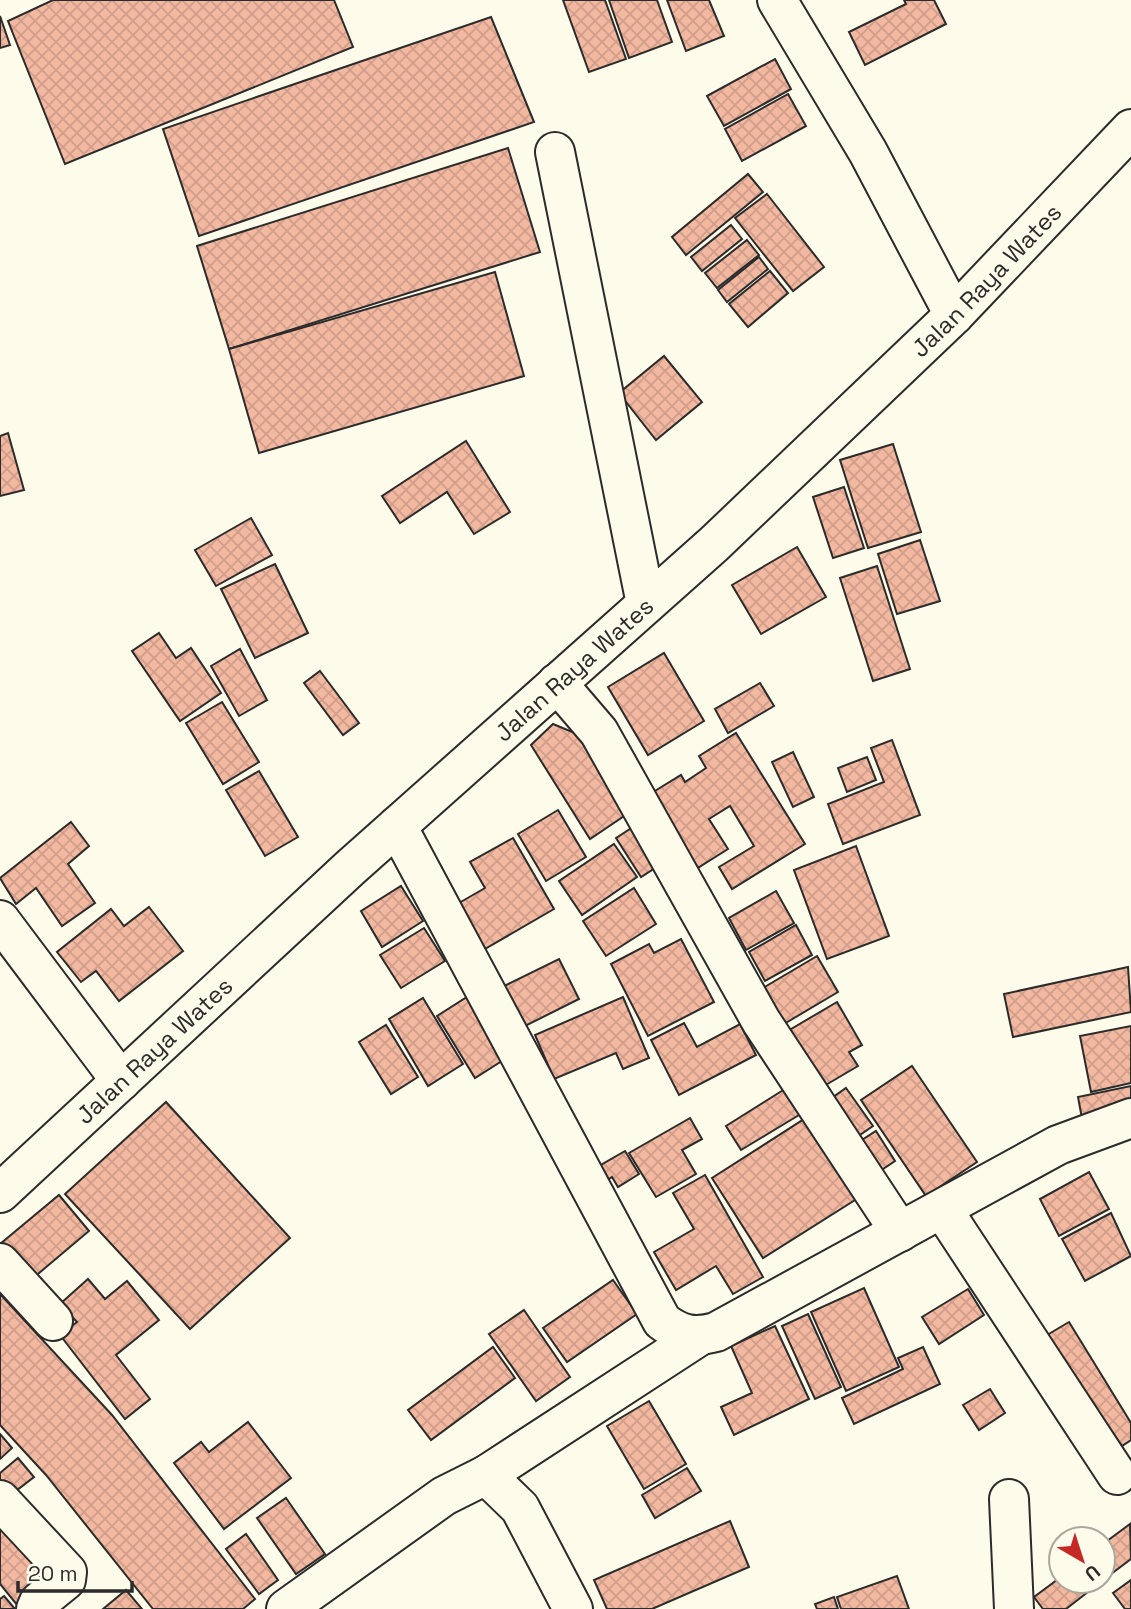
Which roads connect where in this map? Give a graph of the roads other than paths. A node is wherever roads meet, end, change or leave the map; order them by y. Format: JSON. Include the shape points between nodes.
{"nodes":[{"id":1,"x":777,"y":0,"type":"edge"},
{"id":2,"x":1131,"y":129,"type":"edge"},
{"id":3,"x":555,"y":152,"type":"dead end"},
{"id":4,"x":954,"y":315,"type":"junction"},
{"id":5,"x":646,"y":604,"type":"junction"},
{"id":6,"x":557,"y":683,"type":"junction"},
{"id":7,"x":397,"y":826,"type":"junction"},
{"id":8,"x":0,"y":920,"type":"edge"},
{"id":9,"x":121,"y":1081,"type":"junction"},
{"id":10,"x":1131,"y":1118,"type":"edge"},
{"id":11,"x":0,"y":1193,"type":"edge"},
{"id":12,"x":943,"y":1210,"type":"junction"},
{"id":13,"x":900,"y":1232,"type":"junction"},
{"id":14,"x":0,"y":1263,"type":"edge"},
{"id":15,"x":53,"y":1321,"type":"dead end"},
{"id":16,"x":698,"y":1337,"type":"junction"},
{"id":17,"x":486,"y":1475,"type":"junction"},
{"id":18,"x":1117,"y":1475,"type":"dead end"},
{"id":19,"x":1009,"y":1499,"type":"dead end"},
{"id":20,"x":0,"y":1500,"type":"edge"},
{"id":21,"x":36,"y":1609,"type":"edge"},
{"id":22,"x":286,"y":1609,"type":"edge"},
{"id":23,"x":573,"y":1609,"type":"edge"},
{"id":24,"x":1014,"y":1609,"type":"edge"}],
"edges":[{"from":1,"to":4,"type":"main road","via":[[868,152]]},
{"from":2,"to":4,"type":"main road","name":"Jalan Raya Wates"},
{"from":3,"to":5,"type":"main road"},
{"from":4,"to":5,"type":"main road","name":"Jalan Raya Wates"},
{"from":5,"to":6,"type":"main road","name":"Jalan Raya Wates"},
{"from":6,"to":7,"type":"main road","name":"Jalan Raya Wates"},
{"from":6,"to":13,"type":"main road","via":[[599,732],[761,1021]]},
{"from":7,"to":9,"type":"main road","name":"Jalan Raya Wates"},
{"from":7,"to":16,"type":"main road","via":[[662,1321],[677,1332]]},
{"from":8,"to":9,"type":"main road"},
{"from":9,"to":11,"type":"main road","name":"Jalan Raya Wates"},
{"from":10,"to":12,"type":"main road","via":[[1058,1145]]},
{"from":12,"to":13,"type":"main road"},
{"from":12,"to":18,"type":"main road"},
{"from":13,"to":16,"type":"main road","via":[[716,1332]]},
{"from":14,"to":15,"type":"main road"},
{"from":16,"to":17,"type":"main road"},
{"from":17,"to":22,"type":"main road","via":[[444,1496]]},
{"from":17,"to":23,"type":"main road","via":[[520,1508]]},
{"from":19,"to":24,"type":"main road"},
{"from":20,"to":21,"type":"main road","via":[[66,1572],[66,1580]]}]}
